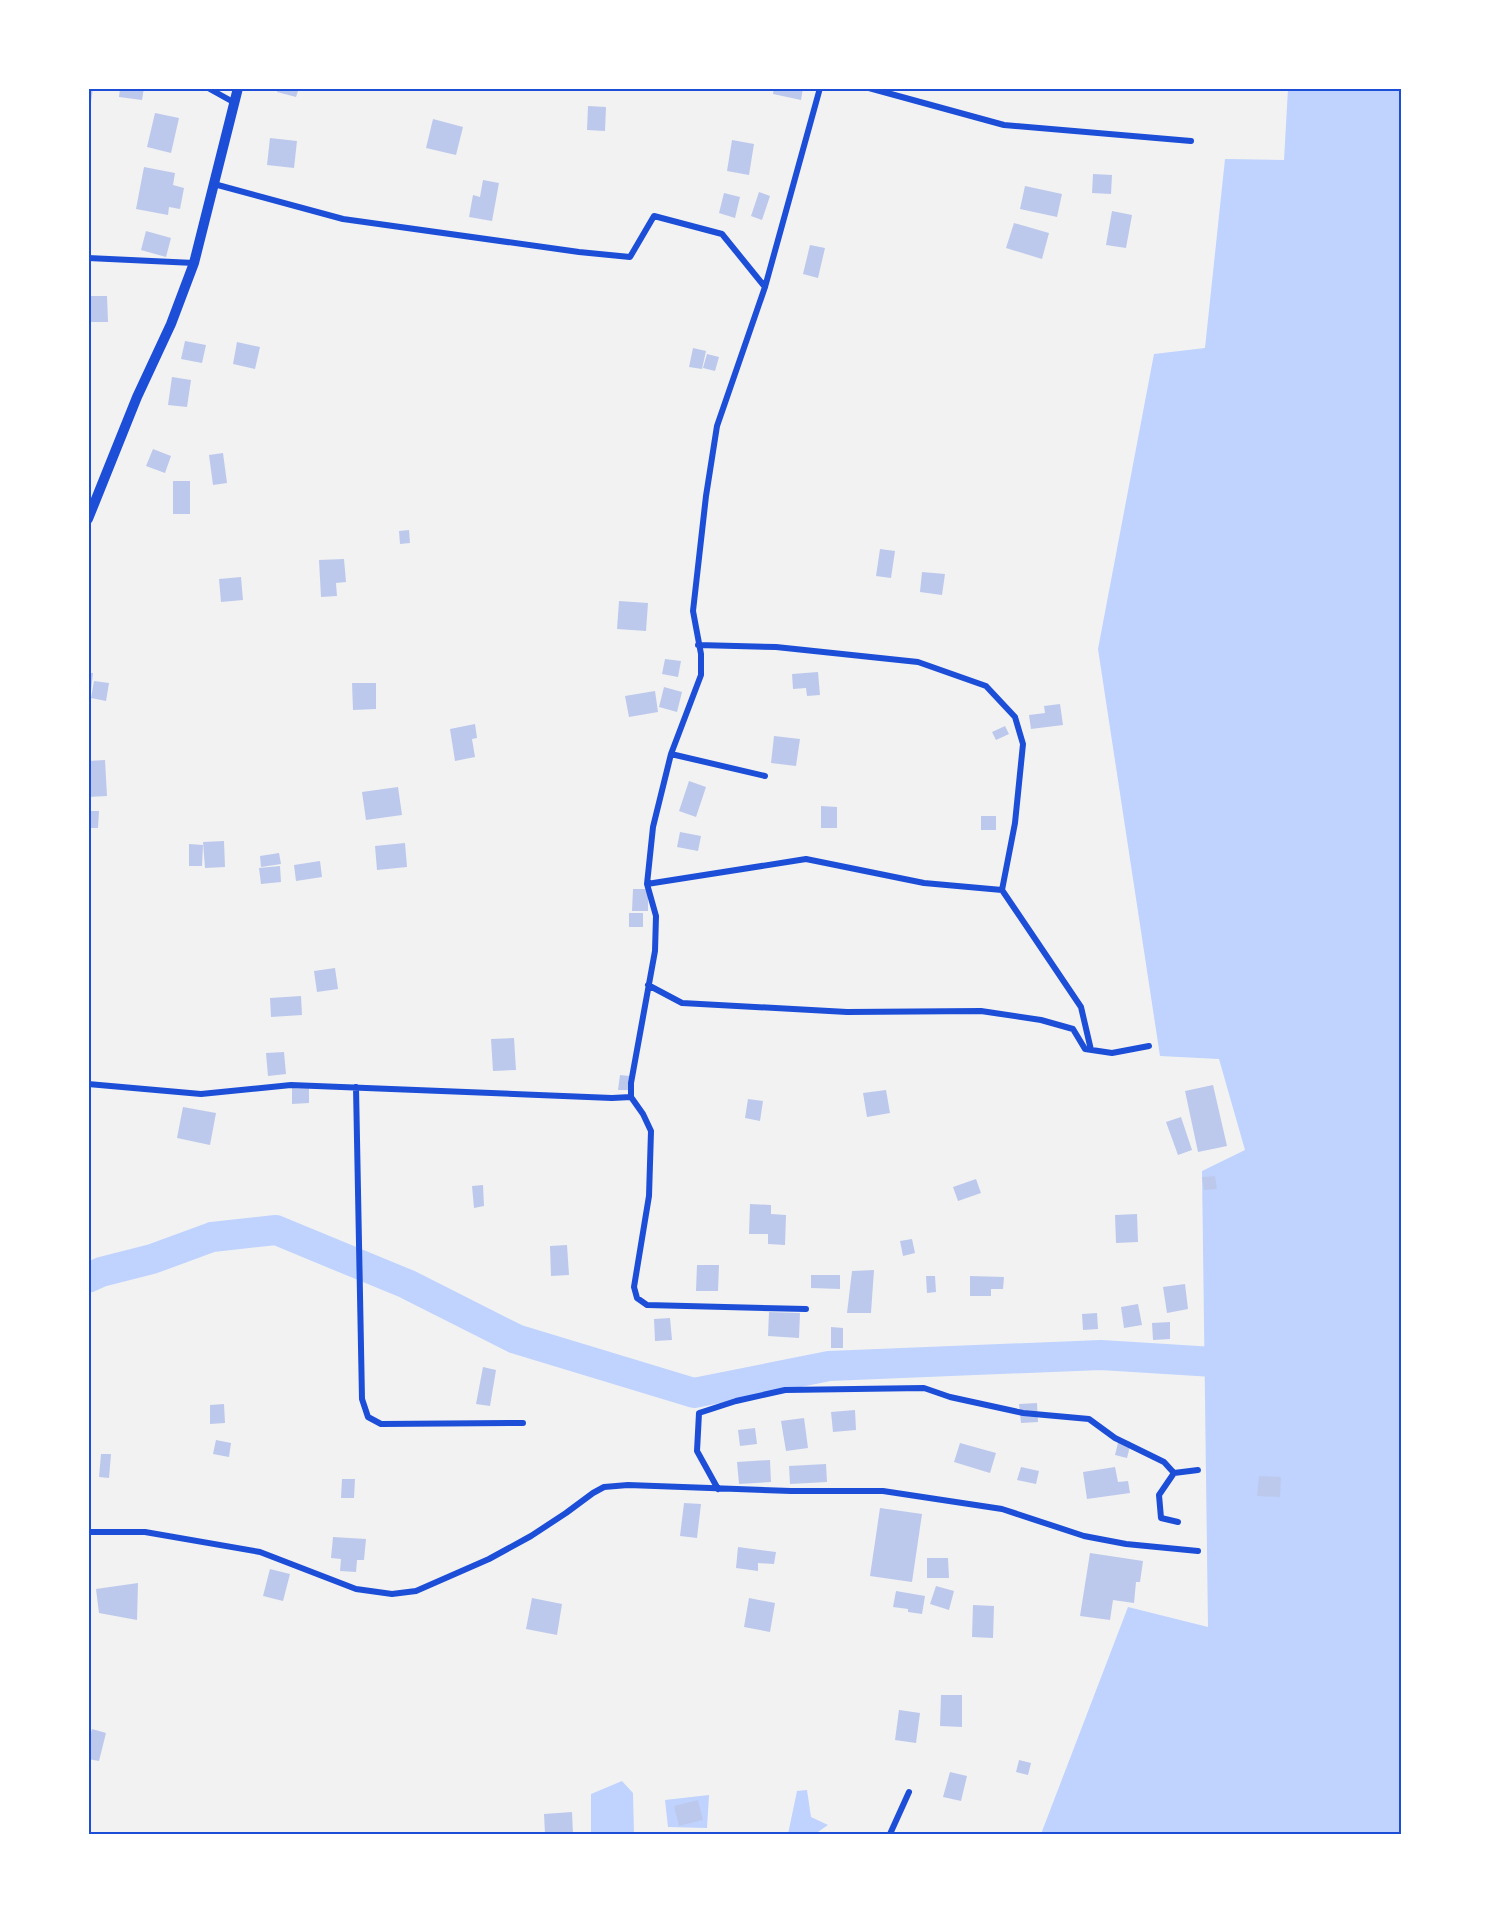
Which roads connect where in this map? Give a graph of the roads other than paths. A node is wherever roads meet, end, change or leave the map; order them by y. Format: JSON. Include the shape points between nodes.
{"nodes":[{"id":1,"x":208,"y":88,"type":"edge"},
{"id":2,"x":238,"y":88,"type":"edge"},
{"id":3,"x":820,"y":88,"type":"edge"},
{"id":4,"x":868,"y":88,"type":"edge"},
{"id":5,"x":235,"y":103,"type":"junction"},
{"id":6,"x":1191,"y":141,"type":"dead end"},
{"id":7,"x":214,"y":184,"type":"junction"},
{"id":8,"x":88,"y":258,"type":"edge"},
{"id":9,"x":194,"y":263,"type":"junction"},
{"id":10,"x":765,"y":287,"type":"junction"},
{"id":11,"x":88,"y":519,"type":"edge"},
{"id":12,"x":698,"y":645,"type":"junction"},
{"id":13,"x":672,"y":754,"type":"junction"},
{"id":14,"x":765,"y":776,"type":"dead end"},
{"id":15,"x":647,"y":884,"type":"junction"},
{"id":16,"x":1002,"y":890,"type":"junction"},
{"id":17,"x":648,"y":985,"type":"junction"},
{"id":18,"x":1149,"y":1046,"type":"dead end"},
{"id":19,"x":1091,"y":1050,"type":"junction"},
{"id":20,"x":88,"y":1084,"type":"edge"},
{"id":21,"x":356,"y":1087,"type":"junction"},
{"id":22,"x":631,"y":1096,"type":"junction"},
{"id":23,"x":806,"y":1309,"type":"dead end"},
{"id":24,"x":523,"y":1423,"type":"dead end"},
{"id":25,"x":1198,"y":1470,"type":"dead end"},
{"id":26,"x":1174,"y":1473,"type":"junction"},
{"id":27,"x":718,"y":1489,"type":"junction"},
{"id":28,"x":1178,"y":1522,"type":"dead end"},
{"id":29,"x":88,"y":1532,"type":"edge"},
{"id":30,"x":1198,"y":1551,"type":"dead end"},
{"id":31,"x":909,"y":1792,"type":"dead end"},
{"id":32,"x":890,"y":1834,"type":"edge"}],
"edges":[{"from":1,"to":5,"type":"street"},
{"from":2,"to":5,"type":"main road"},
{"from":3,"to":10,"type":"street"},
{"from":4,"to":6,"type":"street","via":[[1004,125]]},
{"from":5,"to":7,"type":"main road"},
{"from":7,"to":9,"type":"main road"},
{"from":7,"to":10,"type":"street","via":[[343,219],[630,258],[654,216],[722,234]]},
{"from":8,"to":9,"type":"street"},
{"from":9,"to":11,"type":"main road"},
{"from":10,"to":12,"type":"street","via":[[717,426],[693,611]]},
{"from":12,"to":13,"type":"street","via":[[701,675]]},
{"from":12,"to":16,"type":"street","via":[[776,647],[918,662],[986,686],[1016,717],[1023,744],[1015,823]]},
{"from":13,"to":14,"type":"street"},
{"from":13,"to":15,"type":"street","via":[[653,826]]},
{"from":15,"to":16,"type":"street","via":[[806,859],[924,883]]},
{"from":15,"to":17,"type":"street","via":[[656,916],[655,951]]},
{"from":16,"to":19,"type":"street","via":[[1081,1007]]},
{"from":17,"to":19,"type":"street","via":[[682,1003],[847,1012],[981,1011],[1030,1018],[1073,1029],[1085,1048]]},
{"from":17,"to":22,"type":"street"},
{"from":18,"to":19,"type":"street","via":[[1112,1053]]},
{"from":20,"to":21,"type":"street","via":[[201,1094],[291,1085]]},
{"from":21,"to":22,"type":"street"},
{"from":21,"to":24,"type":"street","via":[[363,1399],[368,1417],[381,1424]]},
{"from":22,"to":23,"type":"street","via":[[651,1131],[649,1196],[634,1287],[637,1298],[647,1305]]},
{"from":25,"to":26,"type":"street"},
{"from":26,"to":27,"type":"street","via":[[1164,1462],[1115,1438],[1089,1419],[1023,1413],[924,1388],[785,1390],[699,1413],[697,1451]]},
{"from":26,"to":28,"type":"street","via":[[1159,1495],[1161,1518]]},
{"from":27,"to":29,"type":"street","via":[[604,1487],[489,1559],[416,1591],[392,1594],[356,1589],[260,1552],[145,1532]]},
{"from":27,"to":30,"type":"street","via":[[883,1491],[1002,1509],[1084,1536]]},
{"from":31,"to":32,"type":"street"}]}
